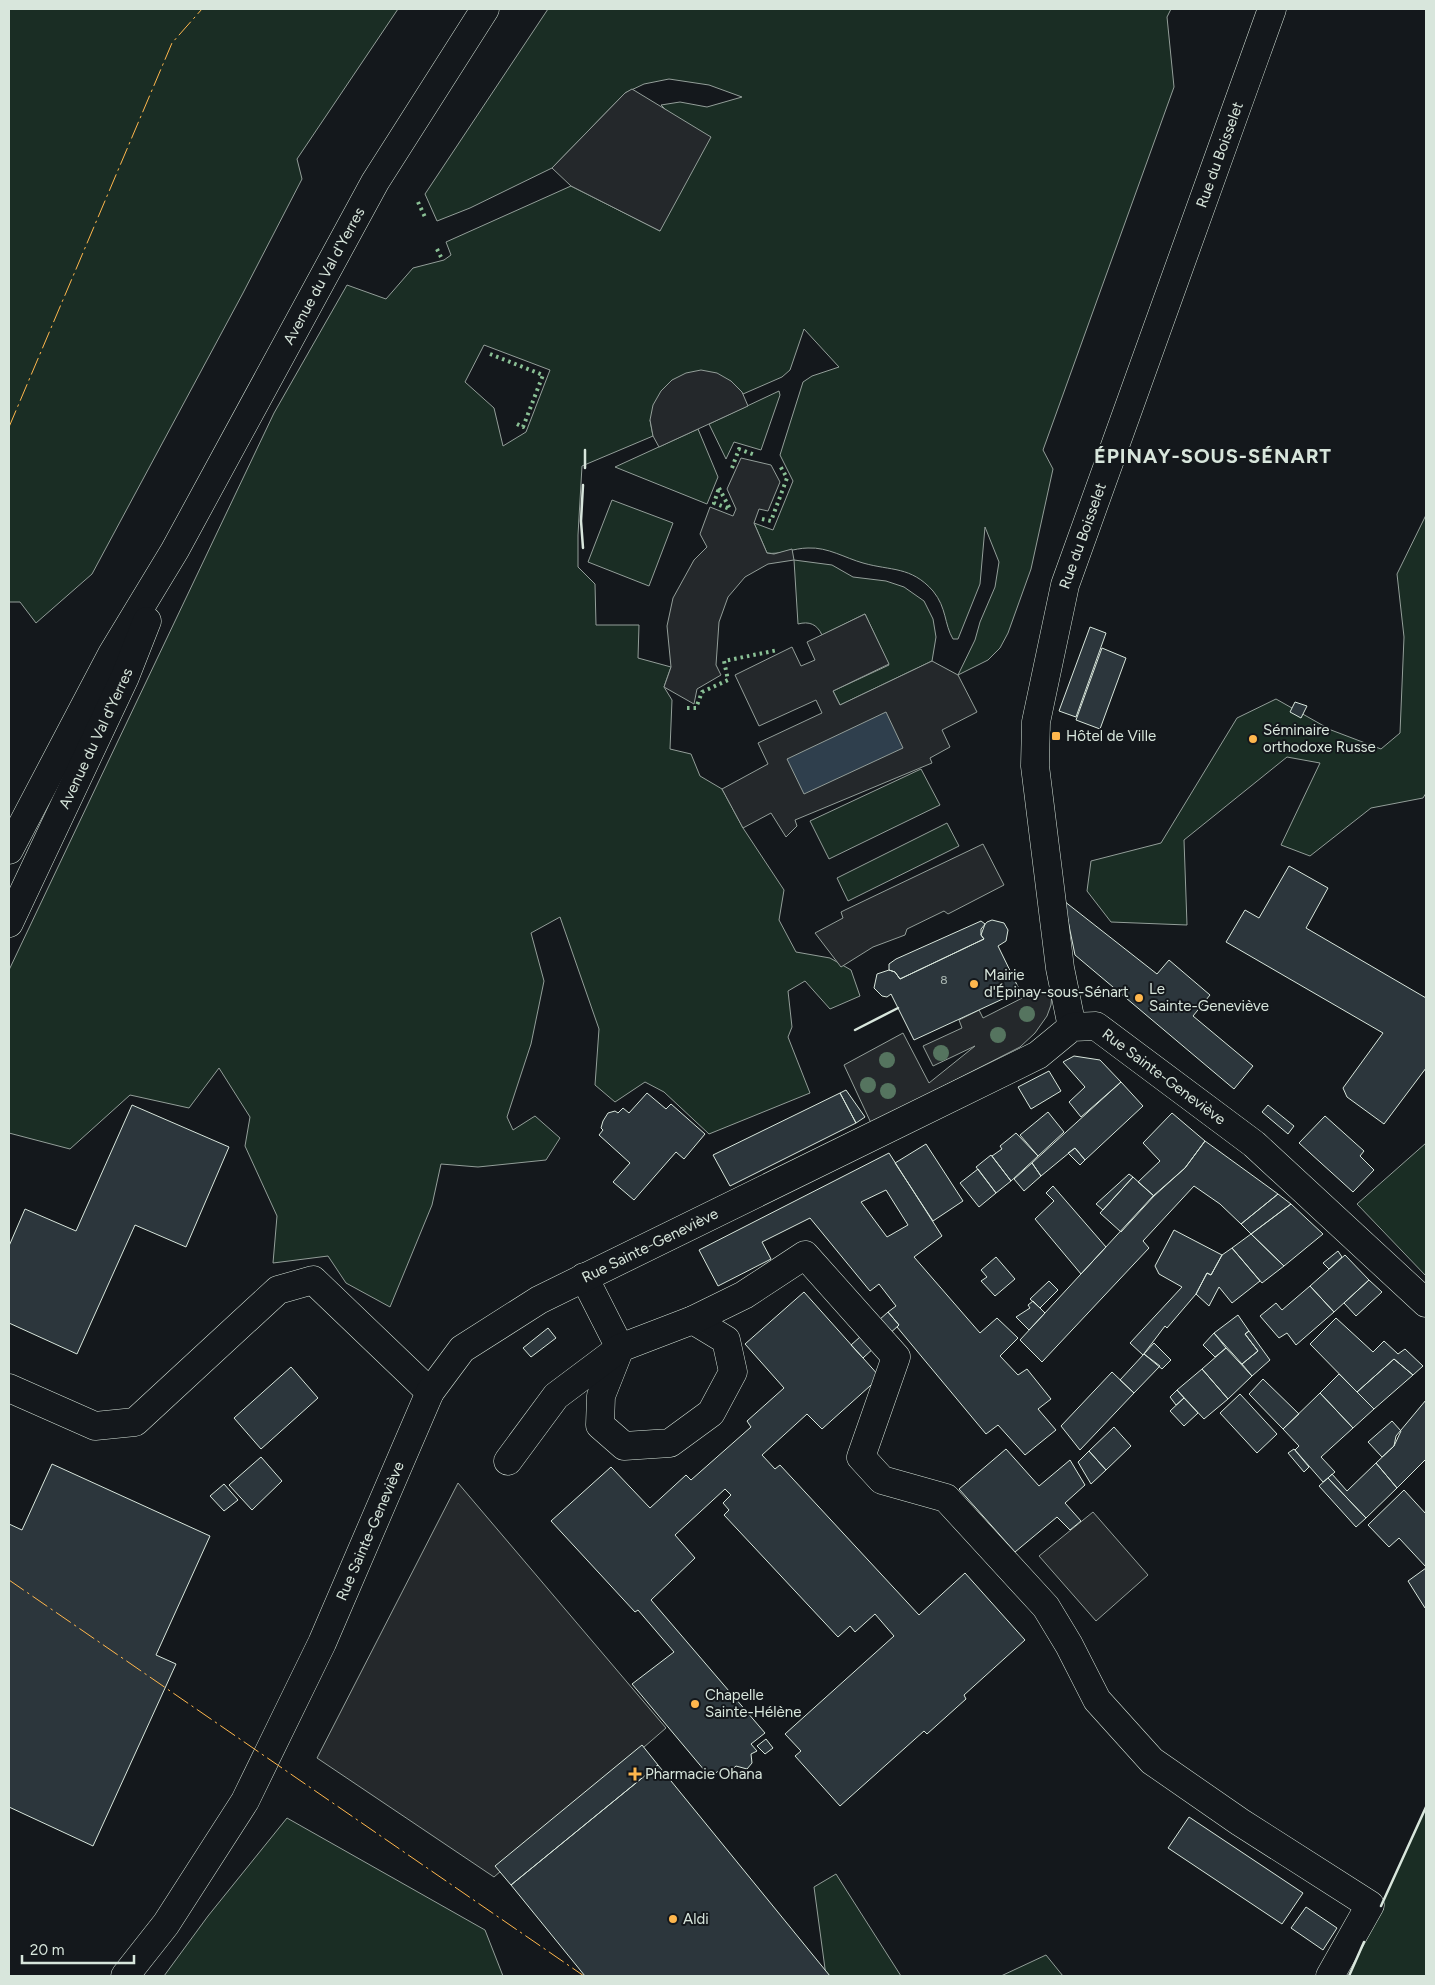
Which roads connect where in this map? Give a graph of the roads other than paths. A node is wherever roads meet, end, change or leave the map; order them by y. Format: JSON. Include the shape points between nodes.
{"nodes":[{"id":1,"x":485,"y":9,"type":"edge"},
{"id":2,"x":1272,"y":9,"type":"edge"},
{"id":3,"x":175,"y":550,"type":"junction"},
{"id":4,"x":9,"y":850,"type":"edge"},
{"id":5,"x":9,"y":923,"type":"edge"},
{"id":6,"x":1072,"y":1027,"type":"junction"},
{"id":7,"x":584,"y":1277,"type":"junction"},
{"id":8,"x":1426,"y":1302,"type":"edge"},
{"id":9,"x":693,"y":1320,"type":"junction"},
{"id":10,"x":620,"y":1348,"type":"junction"},
{"id":11,"x":9,"y":1388,"type":"edge"},
{"id":12,"x":430,"y":1392,"type":"junction"},
{"id":13,"x":508,"y":1461,"type":"dead end"},
{"id":14,"x":125,"y":1976,"type":"edge"},
{"id":15,"x":1330,"y":1976,"type":"edge"}],
"edges":[{"from":1,"to":3,"type":"street","name":"Avenue du Val d'Yerres","via":[[375,182]]},
{"from":2,"to":6,"type":"street","name":"Rue du Boisselet","via":[[1065,585],[1036,722],[1036,766],[1060,968]]},
{"from":3,"to":4,"type":"street","name":"Avenue du Val d'Yerres","via":[[112,654]]},
{"from":3,"to":5,"type":"street","name":"Avenue du Val d'Yerres","via":[[125,677]]},
{"from":6,"to":7,"type":"street","name":"Rue Sainte-Geneviève","via":[[1038,1055]]},
{"from":6,"to":8,"type":"street","name":"Rue Sainte-Geneviève","via":[[1096,1026],[1254,1144]]},
{"from":7,"to":10,"type":"street"},
{"from":7,"to":12,"type":"street","name":"Rue Sainte-Geneviève","via":[[539,1300],[462,1349]]},
{"from":9,"to":10,"type":"street"},
{"from":9,"to":10,"type":"street","via":[[726,1340],[733,1372],[711,1413],[670,1443],[624,1446],[600,1425],[601,1396]]},
{"from":9,"to":15,"type":"street","via":[[744,1295],[805,1255],[896,1356],[861,1457],[882,1480],[946,1498],[1046,1607],[1098,1700],[1152,1761],[1370,1905]]},
{"from":10,"to":13,"type":"street","via":[[556,1396]]},
{"from":11,"to":12,"type":"street","via":[[95,1426],[134,1422],[278,1290],[313,1280]]},
{"from":12,"to":14,"type":"street","name":"Rue Sainte-Geneviève","via":[[322,1643],[245,1801],[166,1924]]}]}
